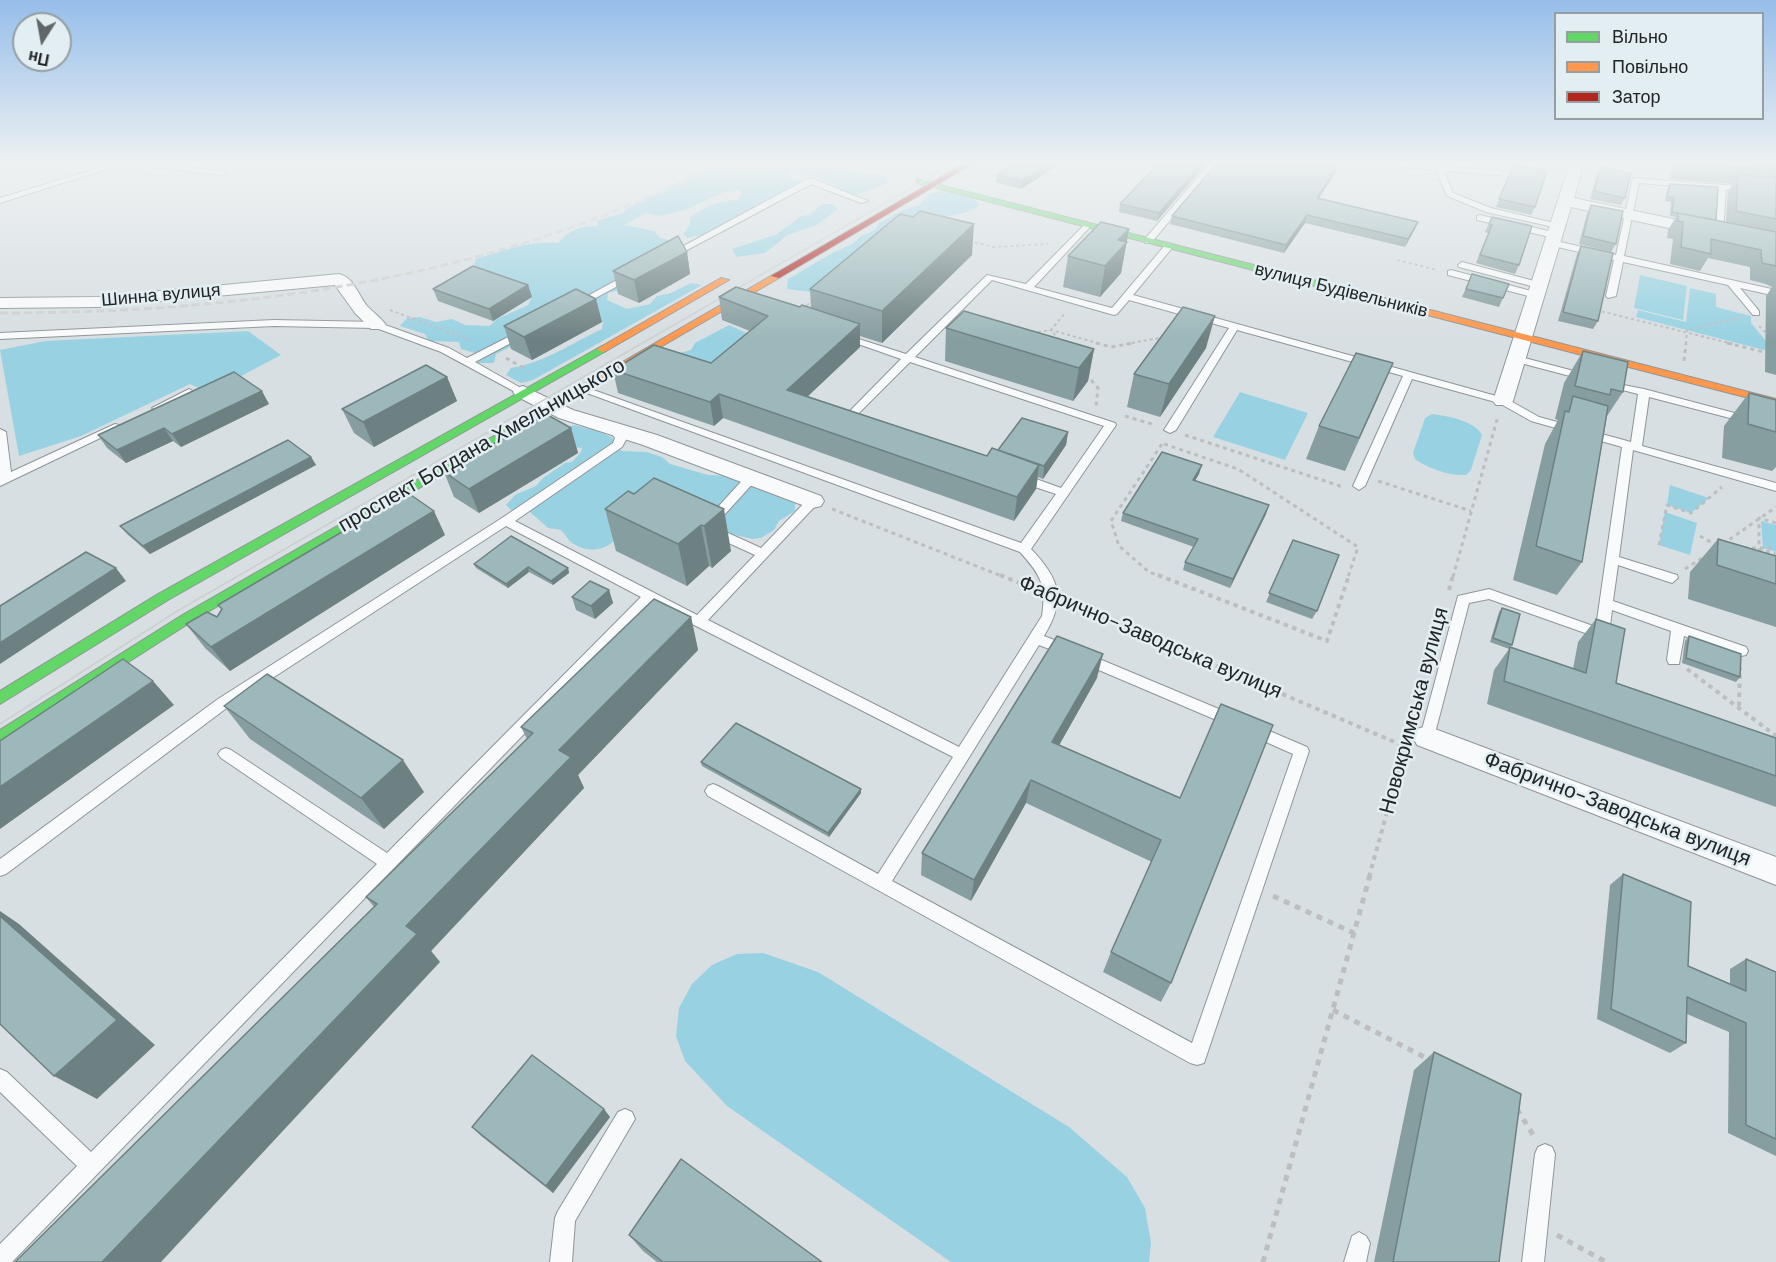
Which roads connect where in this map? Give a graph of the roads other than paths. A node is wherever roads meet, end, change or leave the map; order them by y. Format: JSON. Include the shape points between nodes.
{"nodes":[{"id":1,"x":733,"y":222,"type":"edge"},
{"id":2,"x":872,"y":222,"type":"edge"},
{"id":3,"x":1075,"y":222,"type":"edge"},
{"id":4,"x":1164,"y":222,"type":"edge"},
{"id":5,"x":1498,"y":222,"type":"edge"},
{"id":6,"x":1522,"y":222,"type":"edge"},
{"id":7,"x":1559,"y":222,"type":"edge"},
{"id":8,"x":1627,"y":222,"type":"edge"},
{"id":9,"x":1665,"y":222,"type":"edge"},
{"id":10,"x":1724,"y":222,"type":"edge"},
{"id":11,"x":1087,"y":225,"type":"junction"},
{"id":12,"x":1555,"y":234,"type":"junction"},
{"id":13,"x":1725,"y":235,"type":"joint"},
{"id":14,"x":1148,"y":241,"type":"junction"},
{"id":15,"x":1169,"y":246,"type":"junction"},
{"id":16,"x":1620,"y":258,"type":"junction"},
{"id":17,"x":655,"y":263,"type":"edge"},
{"id":18,"x":1462,"y":266,"type":"dead end"},
{"id":19,"x":645,"y":268,"type":"edge"},
{"id":20,"x":741,"y":270,"type":"dead end"},
{"id":21,"x":1451,"y":273,"type":"road end"},
{"id":22,"x":1731,"y":284,"type":"junction"},
{"id":23,"x":1028,"y":288,"type":"junction"},
{"id":24,"x":1538,"y":290,"type":"junction"},
{"id":25,"x":1776,"y":293,"type":"edge"},
{"id":26,"x":1126,"y":296,"type":"junction"},
{"id":27,"x":1611,"y":296,"type":"dead end"},
{"id":28,"x":0,"y":303,"type":"edge"},
{"id":29,"x":563,"y":312,"type":"edge"},
{"id":30,"x":1756,"y":313,"type":"road end"},
{"id":31,"x":377,"y":325,"type":"junction"},
{"id":32,"x":1235,"y":326,"type":"junction"},
{"id":33,"x":532,"y":328,"type":"edge"},
{"id":34,"x":830,"y":333,"type":"edge"},
{"id":35,"x":0,"y":336,"type":"edge"},
{"id":36,"x":1523,"y":338,"type":"junction"},
{"id":37,"x":908,"y":358,"type":"junction"},
{"id":38,"x":1516,"y":359,"type":"junction"},
{"id":39,"x":467,"y":362,"type":"junction"},
{"id":40,"x":1409,"y":374,"type":"junction"},
{"id":41,"x":581,"y":389,"type":"junction"},
{"id":42,"x":189,"y":392,"type":"edge"},
{"id":43,"x":523,"y":392,"type":"junction"},
{"id":44,"x":1644,"y":392,"type":"junction"},
{"id":45,"x":1503,"y":401,"type":"junction"},
{"id":46,"x":1776,"y":402,"type":"edge"},
{"id":47,"x":550,"y":407,"type":"junction"},
{"id":48,"x":146,"y":413,"type":"edge"},
{"id":49,"x":124,"y":423,"type":"edge"},
{"id":50,"x":872,"y":425,"type":"edge"},
{"id":51,"x":1776,"y":427,"type":"edge"},
{"id":52,"x":616,"y":430,"type":"junction"},
{"id":53,"x":1170,"y":430,"type":"road end"},
{"id":54,"x":0,"y":432,"type":"edge"},
{"id":55,"x":1632,"y":446,"type":"junction"},
{"id":56,"x":1007,"y":473,"type":"edge"},
{"id":57,"x":752,"y":477,"type":"junction"},
{"id":58,"x":3,"y":480,"type":"edge"},
{"id":59,"x":1361,"y":481,"type":"edge"},
{"id":60,"x":1776,"y":487,"type":"edge"},
{"id":61,"x":1064,"y":493,"type":"junction"},
{"id":62,"x":813,"y":501,"type":"joint"},
{"id":63,"x":506,"y":521,"type":"junction"},
{"id":64,"x":1024,"y":549,"type":"junction"},
{"id":65,"x":764,"y":554,"type":"junction"},
{"id":66,"x":1612,"y":559,"type":"junction"},
{"id":67,"x":1672,"y":578,"type":"road end"},
{"id":68,"x":650,"y":596,"type":"junction"},
{"id":69,"x":1606,"y":603,"type":"junction"},
{"id":70,"x":698,"y":622,"type":"junction"},
{"id":71,"x":1678,"y":630,"type":"junction"},
{"id":72,"x":1036,"y":638,"type":"junction"},
{"id":73,"x":1741,"y":651,"type":"edge"},
{"id":74,"x":1674,"y":660,"type":"road end"},
{"id":75,"x":0,"y":698,"type":"edge"},
{"id":76,"x":0,"y":738,"type":"edge"},
{"id":77,"x":1414,"y":740,"type":"joint"},
{"id":78,"x":226,"y":754,"type":"dead end"},
{"id":79,"x":962,"y":755,"type":"junction"},
{"id":80,"x":713,"y":791,"type":"dead end"},
{"id":81,"x":389,"y":863,"type":"junction"},
{"id":82,"x":0,"y":869,"type":"edge"},
{"id":83,"x":1776,"y":871,"type":"edge"},
{"id":84,"x":881,"y":884,"type":"junction"},
{"id":85,"x":0,"y":1079,"type":"edge"},
{"id":86,"x":625,"y":1119,"type":"dead end"},
{"id":87,"x":1545,"y":1154,"type":"road end"},
{"id":88,"x":91,"y":1166,"type":"junction"},
{"id":89,"x":0,"y":1259,"type":"edge"},
{"id":90,"x":561,"y":1262,"type":"edge"},
{"id":91,"x":1533,"y":1262,"type":"edge"}],
"edges":[{"from":1,"to":17,"type":"lane"},
{"from":2,"to":41,"type":"main road","name":"проспект Богдана Хмельницького","via":[[739,303]]},
{"from":3,"to":11,"type":"main road","name":"вулиця Будівельників"},
{"from":4,"to":14,"type":"lane"},
{"from":5,"to":12,"type":"lane"},
{"from":6,"to":12,"type":"lane"},
{"from":7,"to":12,"type":"street"},
{"from":8,"to":16,"type":"lane"},
{"from":9,"to":13,"type":"street"},
{"from":10,"to":13,"type":"lane"},
{"from":11,"to":14,"type":"main road","name":"вулиця Будівельників"},
{"from":11,"to":23,"type":"lane"},
{"from":12,"to":16,"type":"lane"},
{"from":12,"to":24,"type":"street"},
{"from":14,"to":15,"type":"main road","name":"вулиця Будівельників"},
{"from":15,"to":26,"type":"lane"},
{"from":15,"to":36,"type":"main road","name":"вулиця Будівельників"},
{"from":16,"to":22,"type":"lane"},
{"from":16,"to":27,"type":"lane"},
{"from":18,"to":24,"type":"lane"},
{"from":19,"to":29,"type":"lane"},
{"from":20,"to":43,"type":"main road","name":"проспект Богдана Хмельницького"},
{"from":21,"to":24,"type":"lane"},
{"from":22,"to":25,"type":"lane"},
{"from":22,"to":30,"type":"lane"},
{"from":23,"to":26,"type":"lane","via":[[1114,312]]},
{"from":23,"to":37,"type":"lane","via":[[990,277]]},
{"from":24,"to":36,"type":"street"},
{"from":26,"to":32,"type":"lane"},
{"from":28,"to":31,"type":"street","name":"Шинна вулиця","via":[[98,302],[339,279],[348,285],[360,309]]},
{"from":31,"to":35,"type":"lane","via":[[274,323]]},
{"from":31,"to":39,"type":"lane"},
{"from":32,"to":40,"type":"lane"},
{"from":32,"to":53,"type":"lane"},
{"from":33,"to":39,"type":"lane"},
{"from":34,"to":37,"type":"lane"},
{"from":36,"to":38,"type":"street"},
{"from":36,"to":46,"type":"main road","name":"вулиця Будівельників"},
{"from":37,"to":50,"type":"lane","via":[[849,417]]},
{"from":37,"to":61,"type":"lane","via":[[1111,425]]},
{"from":38,"to":44,"type":"lane"},
{"from":38,"to":45,"type":"street"},
{"from":39,"to":43,"type":"lane"},
{"from":40,"to":45,"type":"lane"},
{"from":40,"to":59,"type":"lane"},
{"from":41,"to":47,"type":"main road","name":"проспект Богдана Хмельницького"},
{"from":41,"to":64,"type":"lane"},
{"from":42,"to":48,"type":"lane"},
{"from":43,"to":47,"type":"street"},
{"from":43,"to":75,"type":"main road","name":"проспект Богдана Хмельницького","via":[[163,597]]},
{"from":44,"to":51,"type":"lane"},
{"from":44,"to":55,"type":"lane"},
{"from":45,"to":55,"type":"lane","via":[[1535,419]]},
{"from":47,"to":52,"type":"street"},
{"from":47,"to":76,"type":"main road","name":"проспект Богдана Хмельницького","via":[[189,617]]},
{"from":49,"to":58,"type":"lane"},
{"from":52,"to":57,"type":"street"},
{"from":52,"to":63,"type":"lane","via":[[621,438],[618,445]]},
{"from":54,"to":58,"type":"lane"},
{"from":55,"to":60,"type":"lane"},
{"from":55,"to":66,"type":"lane"},
{"from":56,"to":61,"type":"lane"},
{"from":57,"to":62,"type":"street"},
{"from":57,"to":65,"type":"lane","via":[[701,526]]},
{"from":61,"to":64,"type":"lane"},
{"from":62,"to":65,"type":"lane"},
{"from":63,"to":68,"type":"lane"},
{"from":63,"to":82,"type":"lane","via":[[223,703]]},
{"from":64,"to":72,"type":"lane","via":[[1043,569],[1053,596],[1050,617]]},
{"from":65,"to":70,"type":"lane"},
{"from":66,"to":67,"type":"lane"},
{"from":66,"to":69,"type":"lane"},
{"from":68,"to":70,"type":"lane"},
{"from":68,"to":81,"type":"lane"},
{"from":69,"to":71,"type":"lane"},
{"from":69,"to":77,"type":"lane","via":[[1602,633],[1490,594],[1463,599]]},
{"from":70,"to":79,"type":"lane"},
{"from":71,"to":73,"type":"lane"},
{"from":71,"to":74,"type":"lane"},
{"from":72,"to":79,"type":"lane"},
{"from":72,"to":84,"type":"lane","via":[[1302,751],[1197,1056]]},
{"from":77,"to":83,"type":"street","name":"Фабрично-Заводська вулиця"},
{"from":78,"to":81,"type":"lane"},
{"from":79,"to":84,"type":"lane"},
{"from":80,"to":84,"type":"lane"},
{"from":81,"to":88,"type":"lane"},
{"from":85,"to":88,"type":"lane"},
{"from":86,"to":90,"type":"lane","via":[[565,1218]]},
{"from":87,"to":91,"type":"lane"},
{"from":88,"to":89,"type":"lane"}]}
